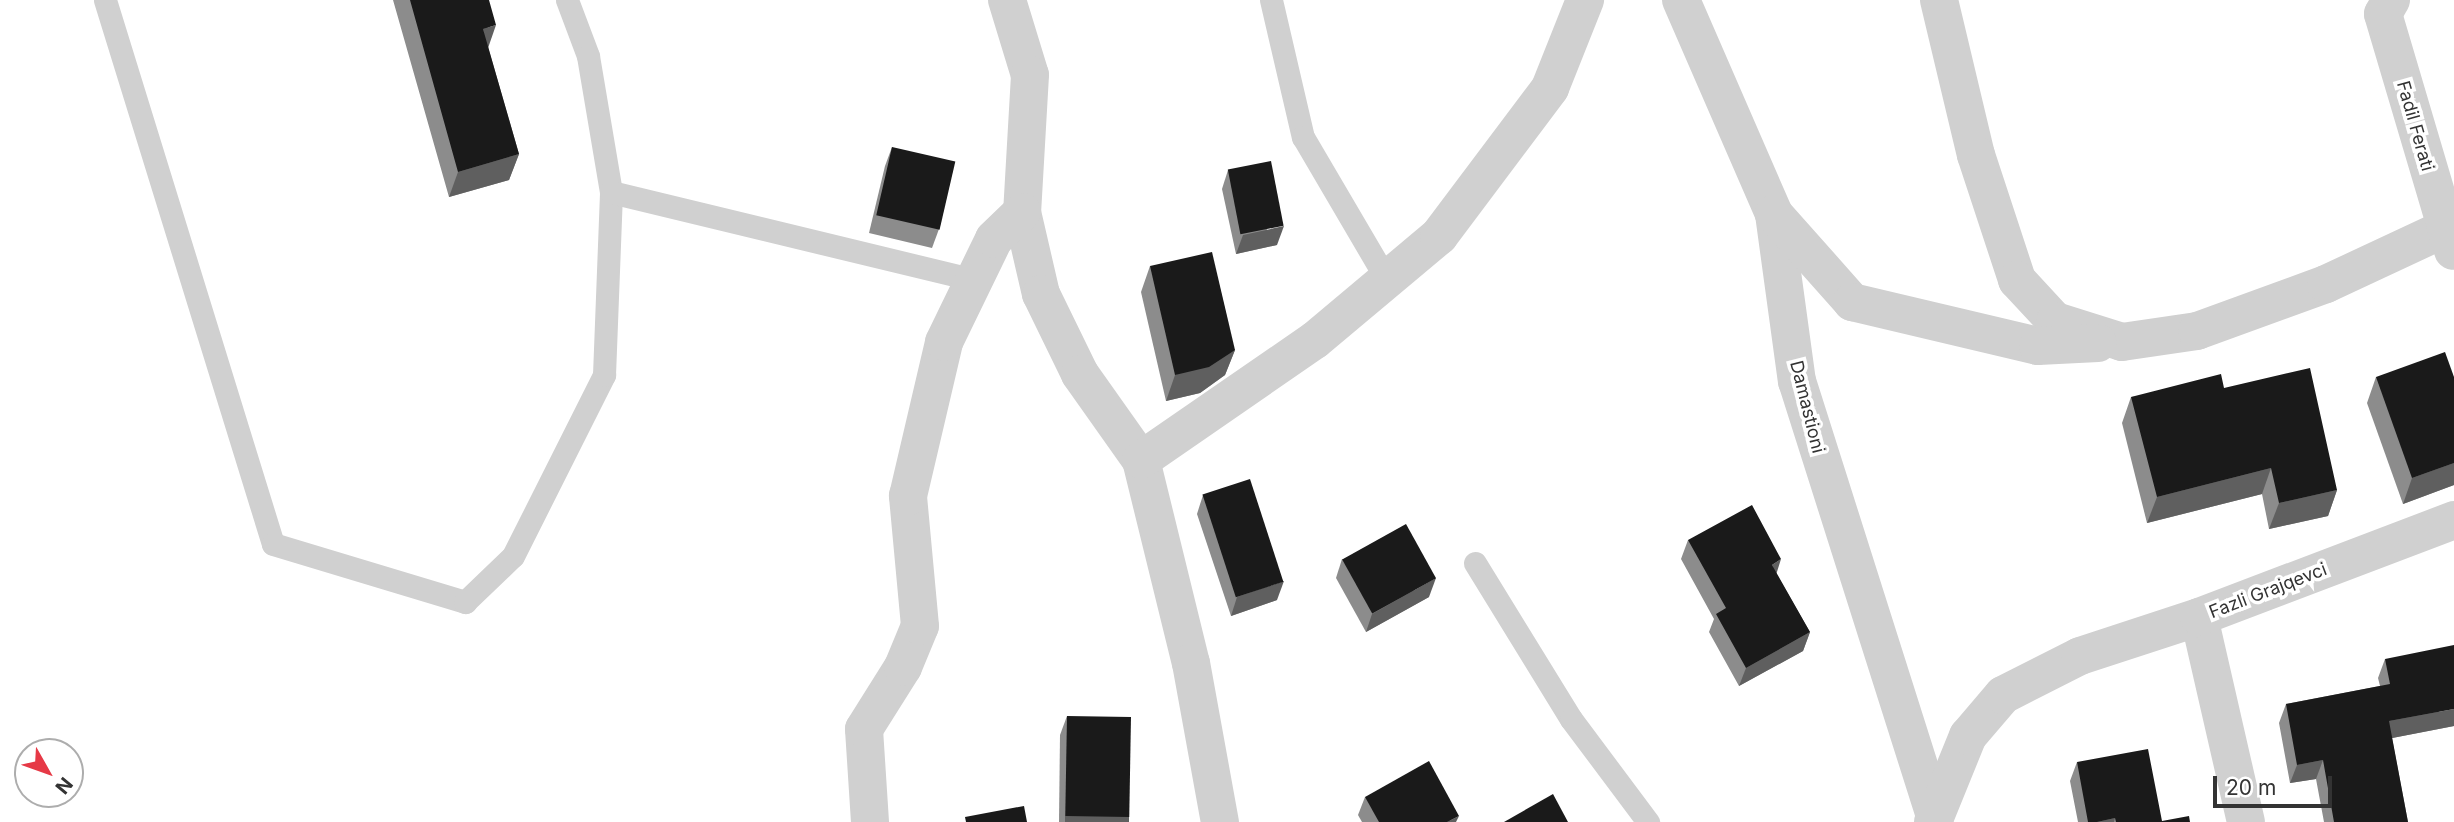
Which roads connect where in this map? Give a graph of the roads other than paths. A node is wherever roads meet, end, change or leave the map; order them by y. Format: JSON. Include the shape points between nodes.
{"nodes":[{"id":1,"x":105,"y":0,"type":"edge"},
{"id":2,"x":567,"y":0,"type":"edge"},
{"id":3,"x":1007,"y":0,"type":"edge"},
{"id":4,"x":1271,"y":0,"type":"edge"},
{"id":5,"x":1585,"y":0,"type":"edge"},
{"id":6,"x":1681,"y":0,"type":"edge"},
{"id":7,"x":1939,"y":0,"type":"edge"},
{"id":8,"x":2391,"y":0,"type":"edge"},
{"id":9,"x":611,"y":191,"type":"junction"},
{"id":10,"x":1022,"y":212,"type":"junction"},
{"id":11,"x":1774,"y":214,"type":"junction"},
{"id":12,"x":2449,"y":241,"type":"edge"},
{"id":13,"x":974,"y":280,"type":"junction"},
{"id":14,"x":1387,"y":280,"type":"junction"},
{"id":15,"x":2122,"y":342,"type":"junction"},
{"id":16,"x":1140,"y":460,"type":"junction"},
{"id":17,"x":2454,"y":520,"type":"edge"},
{"id":18,"x":1475,"y":564,"type":"dead end"},
{"id":19,"x":2199,"y":617,"type":"junction"},
{"id":20,"x":1934,"y":819,"type":"edge"},
{"id":21,"x":870,"y":822,"type":"edge"},
{"id":22,"x":1220,"y":822,"type":"edge"},
{"id":23,"x":1648,"y":822,"type":"edge"},
{"id":24,"x":2246,"y":822,"type":"edge"}],
"edges":[{"from":1,"to":9,"type":"lane","via":[[273,544],[465,602],[513,556],[604,375]]},
{"from":2,"to":9,"type":"lane","via":[[588,56]]},
{"from":3,"to":10,"type":"street","via":[[1030,75]]},
{"from":4,"to":14,"type":"lane","via":[[1303,137]]},
{"from":5,"to":14,"type":"street","via":[[1550,88],[1439,236]]},
{"from":6,"to":11,"type":"street","name":"Damastioni"},
{"from":7,"to":15,"type":"street","via":[[1976,155],[2017,281],[2055,321]]},
{"from":8,"to":12,"type":"street","name":"Fadil Ferati","via":[[2383,14]]},
{"from":9,"to":13,"type":"lane"},
{"from":10,"to":13,"type":"street","via":[[994,239]]},
{"from":10,"to":16,"type":"street","via":[[1041,294],[1080,374]]},
{"from":11,"to":15,"type":"street","via":[[1852,302],[2038,346]]},
{"from":11,"to":20,"type":"street","name":"Damastioni","via":[[1797,382]]},
{"from":12,"to":15,"type":"street","via":[[2197,331]]},
{"from":13,"to":21,"type":"street","via":[[944,342],[908,496],[920,626],[903,667],[864,729]]},
{"from":14,"to":16,"type":"street","via":[[1315,340]]},
{"from":16,"to":22,"type":"street","via":[[1191,663]]},
{"from":17,"to":19,"type":"street","name":"Fazli Grajqevci"},
{"from":18,"to":23,"type":"lane","via":[[1571,719]]},
{"from":19,"to":20,"type":"street","name":"Fazli Grajqevci","via":[[2080,656],[2003,695],[1968,736]]},
{"from":19,"to":24,"type":"street"}]}
